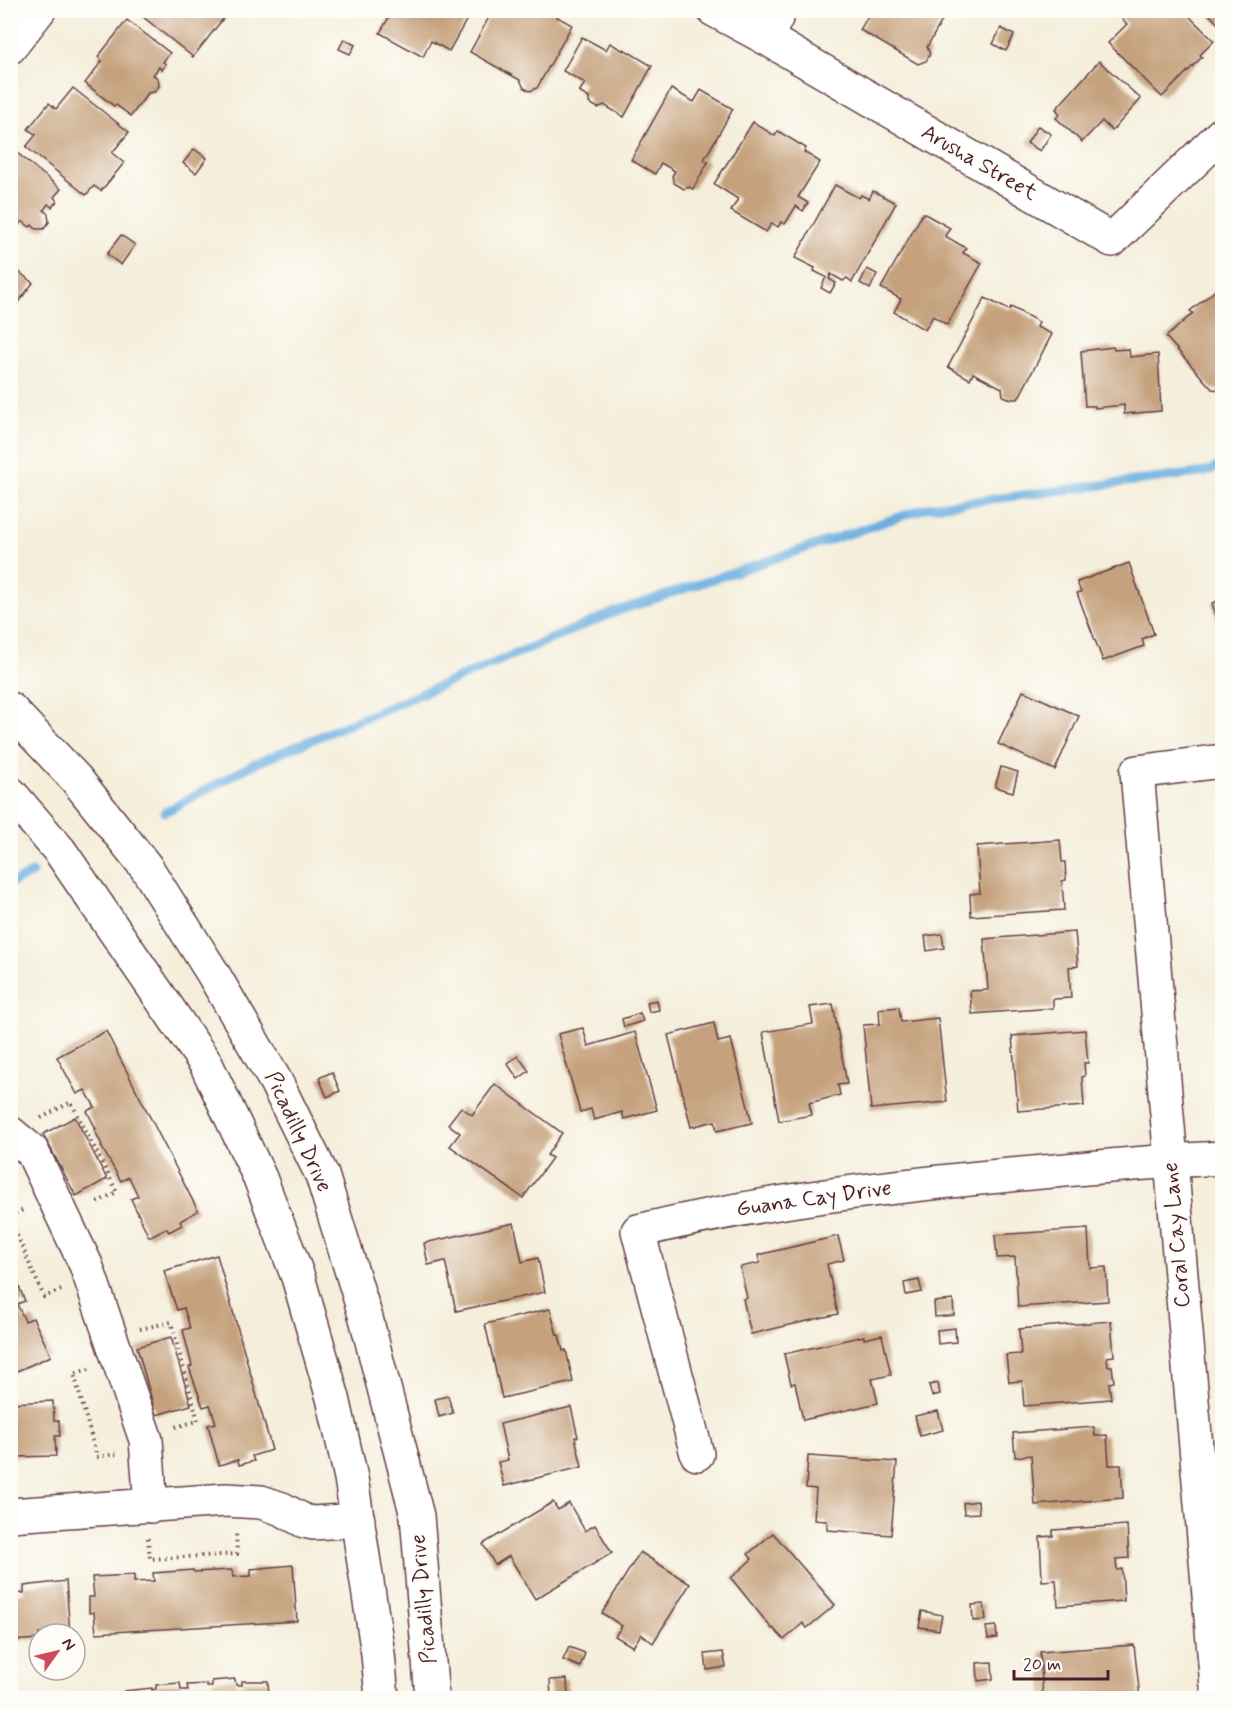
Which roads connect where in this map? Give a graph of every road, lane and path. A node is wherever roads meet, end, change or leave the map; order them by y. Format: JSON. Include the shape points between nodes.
{"nodes":[{"id":1,"x":39,"y":10,"type":"edge"},
{"id":2,"x":714,"y":10,"type":"edge"},
{"id":3,"x":773,"y":24,"type":"edge"},
{"id":4,"x":10,"y":47,"type":"edge"},
{"id":5,"x":1222,"y":134,"type":"edge"},
{"id":6,"x":10,"y":709,"type":"edge"},
{"id":7,"x":1222,"y":761,"type":"edge"},
{"id":8,"x":10,"y":793,"type":"edge"},
{"id":9,"x":23,"y":1127,"type":"edge"},
{"id":10,"x":1222,"y":1158,"type":"edge"},
{"id":11,"x":1170,"y":1160,"type":"junction"},
{"id":12,"x":85,"y":1208,"type":"dead end"},
{"id":13,"x":10,"y":1219,"type":"edge"},
{"id":14,"x":71,"y":1286,"type":"dead end"},
{"id":15,"x":137,"y":1330,"type":"dead end"},
{"id":16,"x":91,"y":1369,"type":"dead end"},
{"id":17,"x":165,"y":1429,"type":"dead end"},
{"id":18,"x":126,"y":1452,"type":"dead end"},
{"id":19,"x":697,"y":1454,"type":"dead end"},
{"id":20,"x":10,"y":1515,"type":"edge"},
{"id":21,"x":149,"y":1520,"type":"junction"},
{"id":22,"x":358,"y":1521,"type":"junction"},
{"id":23,"x":236,"y":1526,"type":"dead end"},
{"id":24,"x":382,"y":1698,"type":"edge"},
{"id":25,"x":432,"y":1698,"type":"edge"},
{"id":26,"x":1218,"y":1698,"type":"edge"}],
"edges":[{"from":1,"to":4,"type":"street"},
{"from":2,"to":3,"type":"street","name":"Arusha Street"},
{"from":3,"to":5,"type":"street","name":"Arusha Street","via":[[1112,240]]},
{"from":6,"to":25,"type":"street","name":"Picadilly Drive","via":[[76,779],[146,867],[276,1082],[322,1175],[366,1318],[417,1516]]},
{"from":7,"to":11,"type":"street","name":"Coral Cay Lane","via":[[1137,772]]},
{"from":8,"to":22,"type":"street","via":[[60,851],[211,1074],[260,1178],[298,1277],[333,1398]]},
{"from":9,"to":12,"type":"path","via":[[71,1102],[117,1192]]},
{"from":9,"to":21,"type":"street","via":[[86,1265],[146,1440]]},
{"from":10,"to":11,"type":"street","name":"Guana Cay Drive"},
{"from":11,"to":19,"type":"street","name":"Guana Cay Drive","via":[[849,1192],[638,1230]]},
{"from":11,"to":26,"type":"street","name":"Coral Cay Lane"},
{"from":13,"to":14,"type":"path","via":[[44,1298]]},
{"from":15,"to":17,"type":"path","via":[[171,1322],[198,1421]]},
{"from":16,"to":18,"type":"path","via":[[74,1374],[97,1457]]},
{"from":20,"to":21,"type":"street"},
{"from":21,"to":22,"type":"street","via":[[226,1500],[261,1502],[304,1521]]},
{"from":21,"to":23,"type":"path","via":[[150,1559],[237,1554]]},
{"from":22,"to":24,"type":"street"}]}
